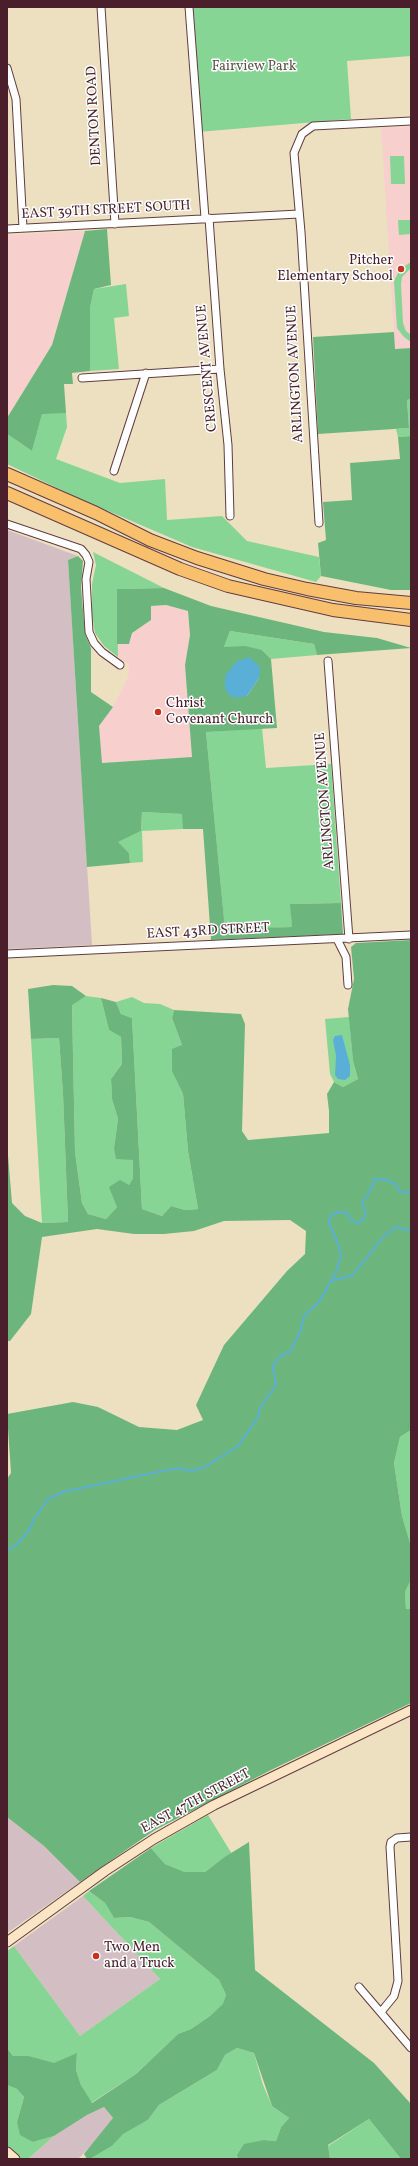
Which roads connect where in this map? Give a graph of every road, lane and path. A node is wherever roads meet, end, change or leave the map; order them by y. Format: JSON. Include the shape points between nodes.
{"nodes":[{"id":1,"x":101,"y":7,"type":"edge"},
{"id":2,"x":189,"y":7,"type":"edge"},
{"id":3,"x":7,"y":68,"type":"edge"},
{"id":4,"x":411,"y":121,"type":"edge"},
{"id":5,"x":299,"y":214,"type":"junction"},
{"id":6,"x":207,"y":218,"type":"junction"},
{"id":7,"x":114,"y":224,"type":"junction"},
{"id":8,"x":23,"y":228,"type":"junction"},
{"id":9,"x":7,"y":229,"type":"edge"},
{"id":10,"x":220,"y":368,"type":"junction"},
{"id":11,"x":146,"y":373,"type":"junction"},
{"id":12,"x":82,"y":378,"type":"dead end"},
{"id":13,"x":114,"y":471,"type":"dead end"},
{"id":14,"x":7,"y":474,"type":"edge"},
{"id":15,"x":7,"y":493,"type":"edge"},
{"id":16,"x":230,"y":516,"type":"dead end"},
{"id":17,"x":319,"y":523,"type":"dead end"},
{"id":18,"x":7,"y":524,"type":"edge"},
{"id":19,"x":411,"y":603,"type":"edge"},
{"id":20,"x":411,"y":620,"type":"edge"},
{"id":21,"x":328,"y":661,"type":"dead end"},
{"id":22,"x":120,"y":665,"type":"dead end"},
{"id":23,"x":411,"y":935,"type":"edge"},
{"id":24,"x":337,"y":939,"type":"junction"},
{"id":25,"x":349,"y":939,"type":"junction"},
{"id":26,"x":7,"y":954,"type":"edge"},
{"id":27,"x":348,"y":985,"type":"dead end"},
{"id":28,"x":411,"y":1710,"type":"edge"},
{"id":29,"x":411,"y":1837,"type":"edge"},
{"id":30,"x":7,"y":1942,"type":"edge"},
{"id":31,"x":359,"y":1987,"type":"dead end"},
{"id":32,"x":381,"y":2012,"type":"junction"},
{"id":33,"x":411,"y":2048,"type":"edge"},
{"id":34,"x":7,"y":2152,"type":"edge"},
{"id":35,"x":15,"y":2159,"type":"edge"}],
"edges":[{"from":1,"to":7,"type":"street","name":"DENTON ROAD"},
{"from":2,"to":6,"type":"street","name":"CRESCENT AVENUE"},
{"from":3,"to":8,"type":"street","via":[[16,99]]},
{"from":4,"to":5,"type":"street","name":"ARLINGTON AVENUE","via":[[313,126],[306,130],[297,142],[294,154]]},
{"from":5,"to":6,"type":"street","name":"EAST 39TH STREET SOUTH"},
{"from":5,"to":17,"type":"street","name":"ARLINGTON AVENUE"},
{"from":6,"to":7,"type":"street","name":"EAST 39TH STREET SOUTH"},
{"from":6,"to":10,"type":"street","name":"CRESCENT AVENUE"},
{"from":7,"to":8,"type":"street","name":"EAST 39TH STREET SOUTH"},
{"from":8,"to":9,"type":"street","name":"EAST 39TH STREET SOUTH"},
{"from":10,"to":11,"type":"street"},
{"from":10,"to":16,"type":"street","name":"CRESCENT AVENUE","via":[[228,445]]},
{"from":11,"to":12,"type":"street"},
{"from":11,"to":13,"type":"street"},
{"from":14,"to":19,"type":"highway","via":[[96,512],[150,540],[220,565],[307,589],[356,598]]},
{"from":15,"to":20,"type":"highway","via":[[173,566],[228,586],[333,610]]},
{"from":18,"to":22,"type":"street","via":[[80,549],[85,554],[89,562],[86,579],[89,632],[102,652]]},
{"from":21,"to":25,"type":"street","name":"ARLINGTON AVENUE"},
{"from":23,"to":25,"type":"street","name":"EAST 43RD STREET"},
{"from":24,"to":25,"type":"street","name":"EAST 43RD STREET"},
{"from":24,"to":26,"type":"street","name":"EAST 43RD STREET"},
{"from":24,"to":27,"type":"street","via":[[346,957]]},
{"from":28,"to":30,"type":"main road","name":"EAST 47TH STREET","via":[[214,1805],[154,1839]]},
{"from":29,"to":32,"type":"street","via":[[397,1838],[391,1842],[390,1847],[398,1981],[394,1996]]},
{"from":31,"to":32,"type":"street"},
{"from":32,"to":33,"type":"street"},
{"from":34,"to":35,"type":"main road"}]}
